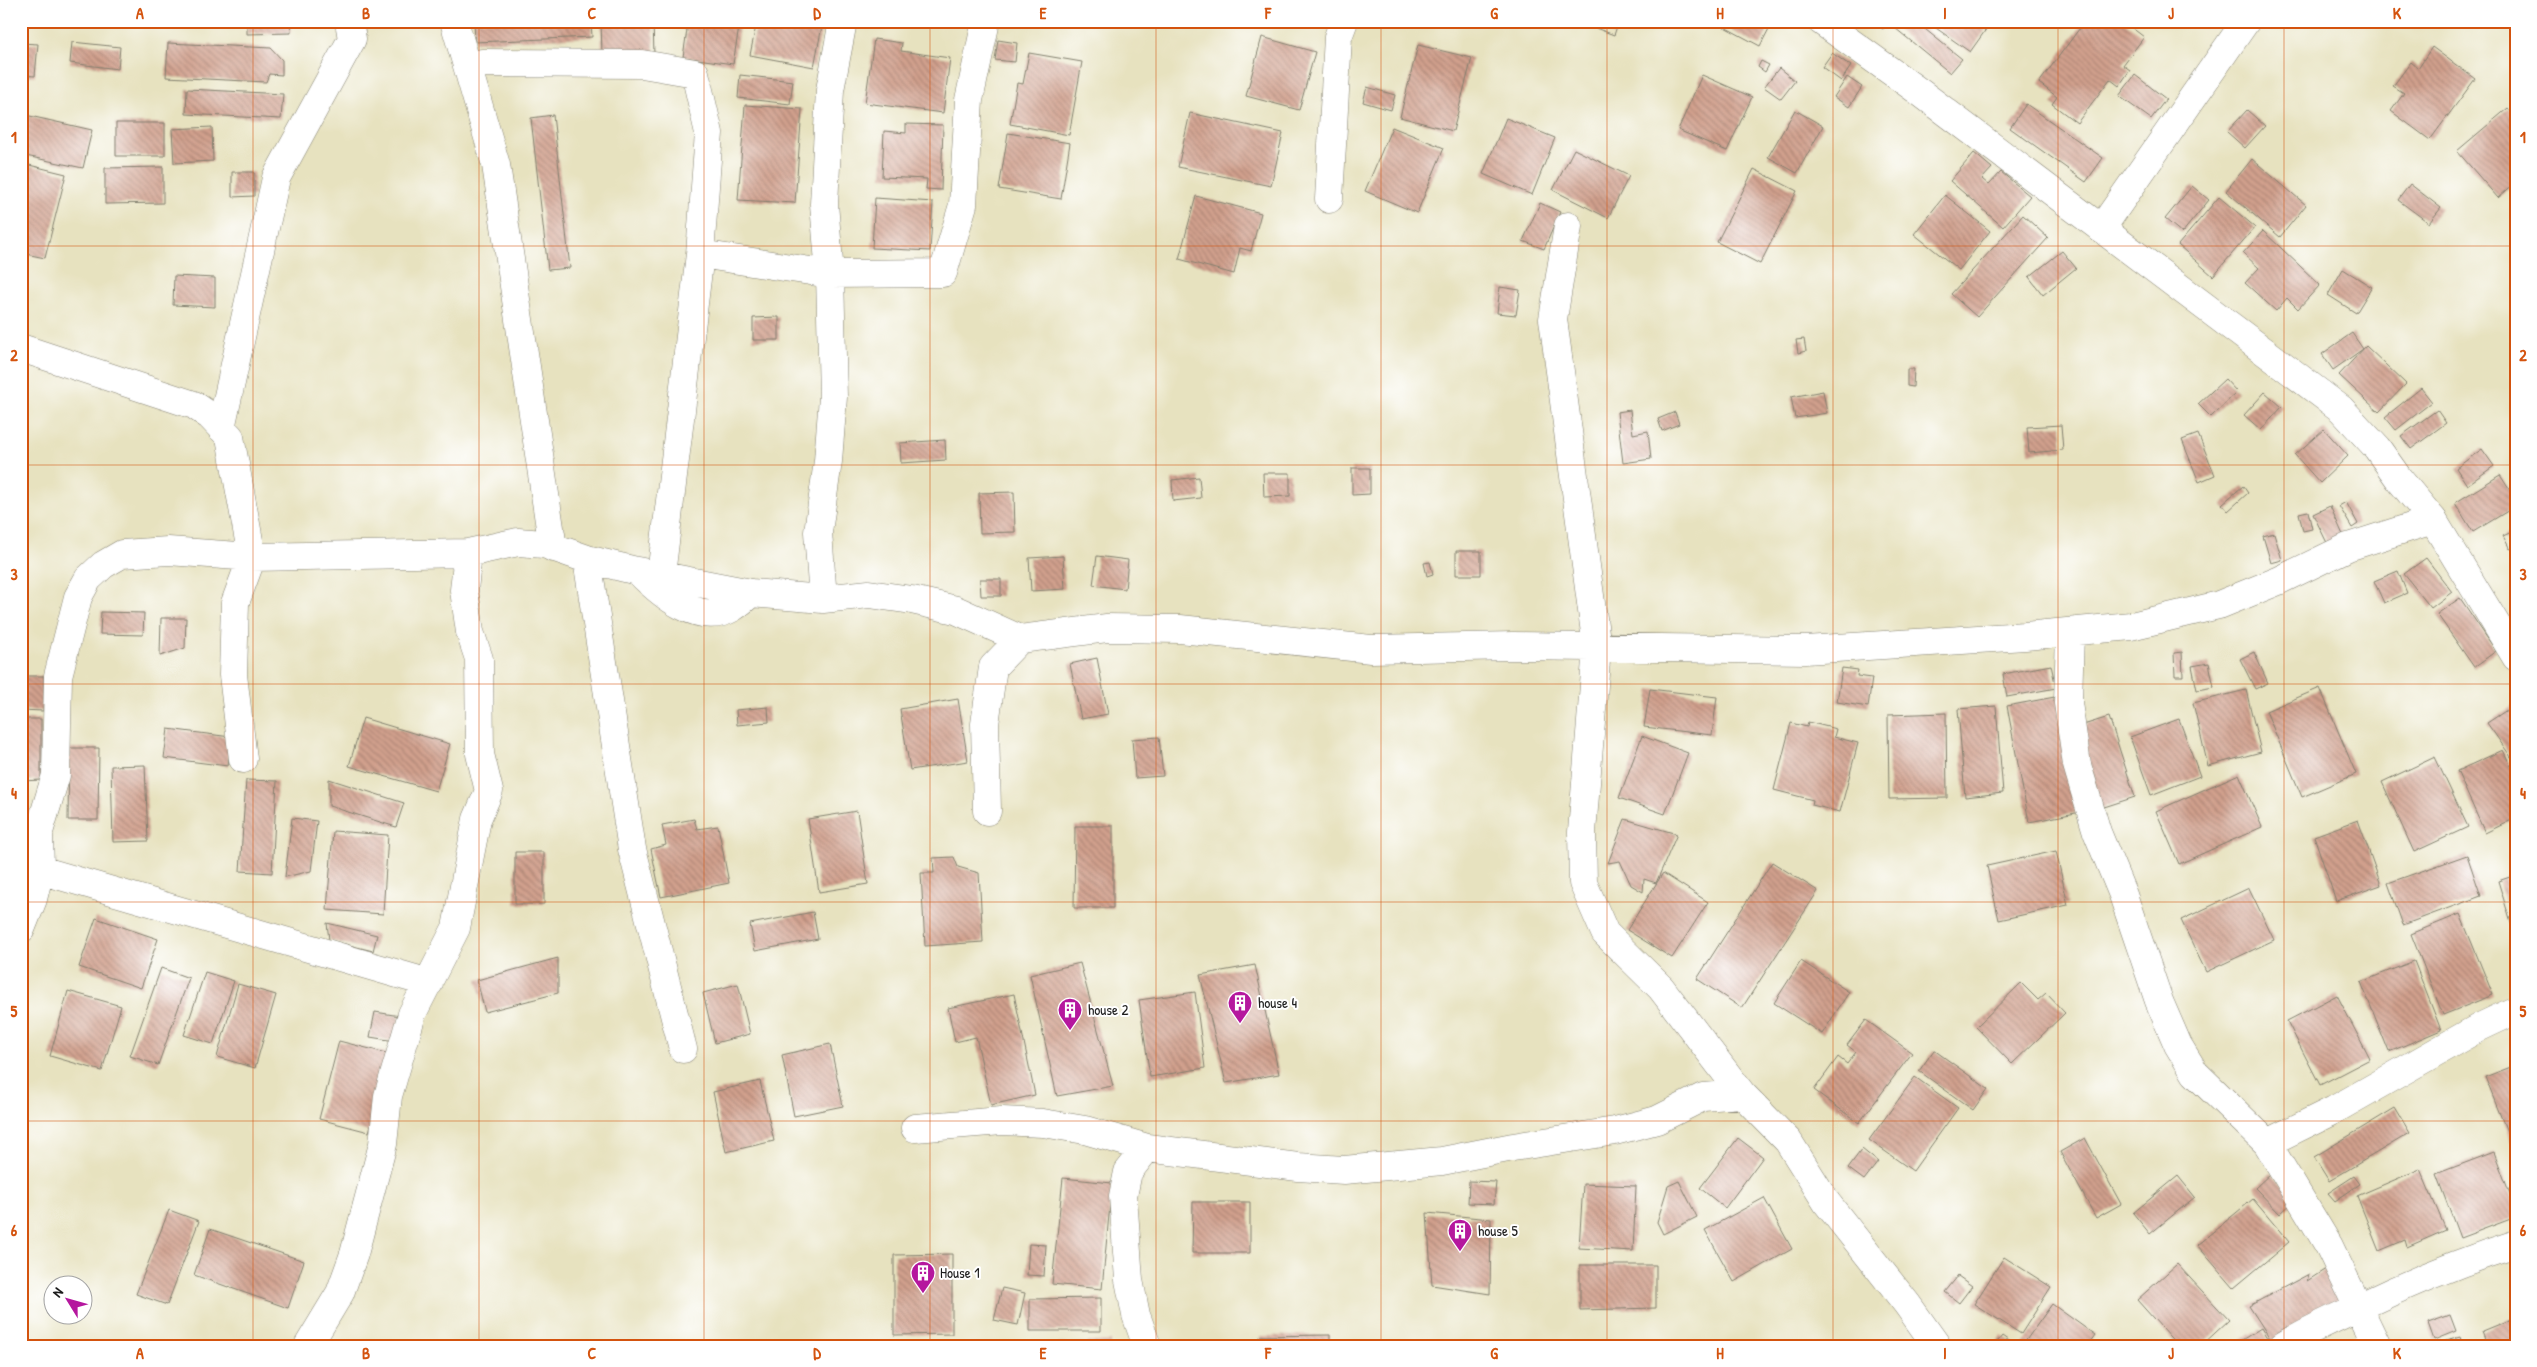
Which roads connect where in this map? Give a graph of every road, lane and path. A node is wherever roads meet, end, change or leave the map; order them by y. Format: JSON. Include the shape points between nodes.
{"nodes":[{"id":1,"x":349,"y":21,"type":"edge"},
{"id":2,"x":454,"y":21,"type":"edge"},
{"id":3,"x":843,"y":21,"type":"edge"},
{"id":4,"x":986,"y":21,"type":"edge"},
{"id":5,"x":1344,"y":21,"type":"edge"},
{"id":6,"x":1821,"y":21,"type":"edge"},
{"id":7,"x":2246,"y":21,"type":"edge"},
{"id":8,"x":482,"y":63,"type":"dead end"},
{"id":9,"x":1329,"y":199,"type":"dead end"},
{"id":10,"x":1568,"y":226,"type":"dead end"},
{"id":11,"x":2101,"y":229,"type":"junction"},
{"id":12,"x":700,"y":254,"type":"junction"},
{"id":13,"x":830,"y":274,"type":"junction"},
{"id":14,"x":21,"y":348,"type":"edge"},
{"id":15,"x":221,"y":428,"type":"junction"},
{"id":16,"x":2433,"y":520,"type":"junction"},
{"id":17,"x":553,"y":548,"type":"junction"},
{"id":18,"x":468,"y":553,"type":"junction"},
{"id":19,"x":252,"y":558,"type":"junction"},
{"id":20,"x":586,"y":559,"type":"junction"},
{"id":21,"x":649,"y":573,"type":"junction"},
{"id":22,"x":823,"y":599,"type":"junction"},
{"id":23,"x":2070,"y":632,"type":"junction"},
{"id":24,"x":1020,"y":639,"type":"junction"},
{"id":25,"x":1597,"y":648,"type":"junction"},
{"id":26,"x":2516,"y":657,"type":"edge"},
{"id":27,"x":243,"y":759,"type":"dead end"},
{"id":28,"x":987,"y":811,"type":"dead end"},
{"id":29,"x":30,"y":866,"type":"edge"},
{"id":30,"x":21,"y":929,"type":"edge"},
{"id":31,"x":428,"y":983,"type":"junction"},
{"id":32,"x":2516,"y":1010,"type":"edge"},
{"id":33,"x":683,"y":1049,"type":"dead end"},
{"id":34,"x":1742,"y":1094,"type":"junction"},
{"id":35,"x":915,"y":1128,"type":"dead end"},
{"id":36,"x":2267,"y":1142,"type":"junction"},
{"id":37,"x":1147,"y":1148,"type":"junction"},
{"id":38,"x":2516,"y":1244,"type":"edge"},
{"id":39,"x":2358,"y":1307,"type":"junction"},
{"id":40,"x":308,"y":1346,"type":"edge"},
{"id":41,"x":1147,"y":1346,"type":"edge"},
{"id":42,"x":1937,"y":1346,"type":"edge"},
{"id":43,"x":2282,"y":1346,"type":"edge"},
{"id":44,"x":2377,"y":1346,"type":"edge"}],
"edges":[{"from":1,"to":15,"type":"street","via":[[352,39],[276,178]]},
{"from":2,"to":17,"type":"street","via":[[496,165]]},
{"from":3,"to":13,"type":"street","via":[[830,90],[824,204]]},
{"from":4,"to":13,"type":"street","via":[[970,100],[963,205],[943,273]]},
{"from":5,"to":9,"type":"street","via":[[1338,37]]},
{"from":6,"to":11,"type":"street"},
{"from":7,"to":11,"type":"street"},
{"from":8,"to":12,"type":"street","via":[[642,64],[695,73],[709,134]]},
{"from":10,"to":25,"type":"street","via":[[1553,320]]},
{"from":11,"to":16,"type":"street","via":[[2341,409],[2377,448]]},
{"from":12,"to":13,"type":"street"},
{"from":12,"to":21,"type":"street"},
{"from":13,"to":22,"type":"street","via":[[833,397],[818,532]]},
{"from":14,"to":15,"type":"street","via":[[194,405]]},
{"from":15,"to":19,"type":"street","via":[[230,437],[234,449]]},
{"from":16,"to":23,"type":"street","via":[[2348,547],[2219,605],[2131,626]]},
{"from":16,"to":26,"type":"street"},
{"from":17,"to":18,"type":"street","via":[[518,542]]},
{"from":17,"to":20,"type":"street"},
{"from":18,"to":19,"type":"street"},
{"from":18,"to":31,"type":"street","via":[[464,590],[478,659],[480,754],[490,791],[477,819],[456,928]]},
{"from":19,"to":27,"type":"street","via":[[234,603],[234,675]]},
{"from":19,"to":29,"type":"street","via":[[168,551],[122,554],[88,579],[78,597],[58,676],[56,775]]},
{"from":20,"to":21,"type":"street"},
{"from":20,"to":33,"type":"street","via":[[632,849]]},
{"from":21,"to":22,"type":"street","via":[[751,593]]},
{"from":22,"to":24,"type":"street","via":[[869,594],[912,600],[956,610]]},
{"from":23,"to":25,"type":"street","via":[[1805,650]]},
{"from":23,"to":36,"type":"street","via":[[2068,703],[2077,765],[2097,832],[2123,895],[2159,1001],[2178,1045],[2195,1073]]},
{"from":24,"to":25,"type":"street","via":[[1108,628],[1180,629],[1371,649]]},
{"from":24,"to":28,"type":"street","via":[[993,667],[985,724]]},
{"from":25,"to":34,"type":"street","via":[[1582,832],[1583,883],[1605,933],[1661,988]]},
{"from":29,"to":30,"type":"street","via":[[33,899]]},
{"from":29,"to":31,"type":"street"},
{"from":31,"to":40,"type":"street","via":[[412,1014],[388,1096],[383,1144],[354,1254],[340,1293]]},
{"from":32,"to":36,"type":"street","via":[[2480,1026],[2334,1110]]},
{"from":34,"to":37,"type":"street","via":[[1703,1097],[1657,1120],[1615,1131],[1389,1167],[1344,1170]]},
{"from":34,"to":42,"type":"street","via":[[1788,1141],[1827,1204]]},
{"from":35,"to":37,"type":"street","via":[[1002,1121],[1043,1123],[1085,1130]]},
{"from":36,"to":39,"type":"street","via":[[2307,1207]]},
{"from":37,"to":41,"type":"street","via":[[1128,1172],[1123,1196],[1129,1280]]},
{"from":38,"to":39,"type":"street","via":[[2455,1264]]},
{"from":39,"to":43,"type":"street"},
{"from":39,"to":44,"type":"street"}]}
